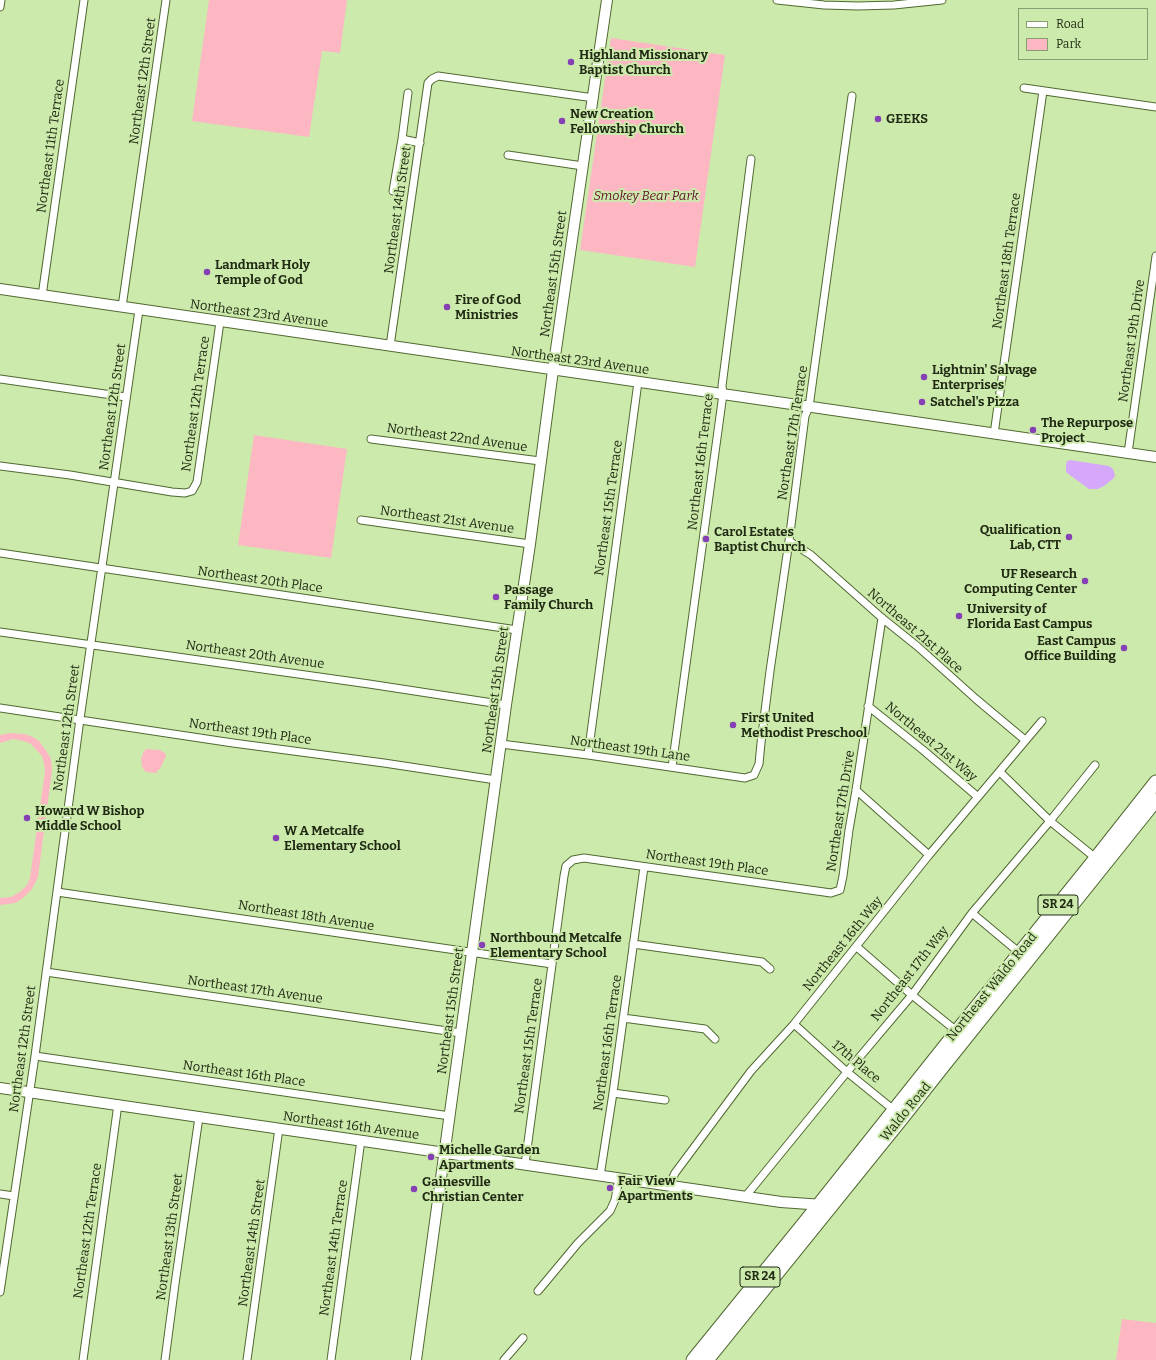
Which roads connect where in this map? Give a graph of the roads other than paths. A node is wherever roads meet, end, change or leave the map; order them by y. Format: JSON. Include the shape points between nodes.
{"nodes":[{"id":1,"x":1,"y":0,"type":"edge"},
{"id":2,"x":84,"y":0,"type":"edge"},
{"id":3,"x":166,"y":0,"type":"edge"},
{"id":4,"x":608,"y":0,"type":"edge"},
{"id":5,"x":777,"y":0,"type":"edge"},
{"id":6,"x":942,"y":0,"type":"edge"},
{"id":7,"x":795,"y":1,"type":"edge"},
{"id":8,"x":0,"y":7,"type":"edge"},
{"id":9,"x":1024,"y":88,"type":"dead end"},
{"id":10,"x":1043,"y":91,"type":"junction"},
{"id":11,"x":408,"y":93,"type":"dead end"},
{"id":12,"x":852,"y":96,"type":"dead end"},
{"id":13,"x":594,"y":98,"type":"junction"},
{"id":14,"x":1156,"y":107,"type":"edge"},
{"id":15,"x":402,"y":139,"type":"junction"},
{"id":16,"x":420,"y":143,"type":"junction"},
{"id":17,"x":508,"y":155,"type":"dead end"},
{"id":18,"x":751,"y":159,"type":"dead end"},
{"id":19,"x":582,"y":166,"type":"junction"},
{"id":20,"x":393,"y":191,"type":"dead end"},
{"id":21,"x":1156,"y":256,"type":"edge"},
{"id":22,"x":0,"y":290,"type":"edge"},
{"id":23,"x":42,"y":296,"type":"junction"},
{"id":24,"x":122,"y":307,"type":"junction"},
{"id":25,"x":139,"y":310,"type":"junction"},
{"id":26,"x":220,"y":322,"type":"junction"},
{"id":27,"x":390,"y":346,"type":"junction"},
{"id":28,"x":552,"y":370,"type":"junction"},
{"id":29,"x":0,"y":378,"type":"edge"},
{"id":30,"x":638,"y":382,"type":"junction"},
{"id":31,"x":723,"y":394,"type":"junction"},
{"id":32,"x":126,"y":397,"type":"junction"},
{"id":33,"x":809,"y":407,"type":"junction"},
{"id":34,"x":994,"y":434,"type":"junction"},
{"id":35,"x":371,"y":439,"type":"dead end"},
{"id":36,"x":1128,"y":453,"type":"junction"},
{"id":37,"x":1156,"y":457,"type":"edge"},
{"id":38,"x":540,"y":461,"type":"junction"},
{"id":39,"x":0,"y":466,"type":"edge"},
{"id":40,"x":114,"y":483,"type":"junction"},
{"id":41,"x":360,"y":520,"type":"dead end"},
{"id":42,"x":789,"y":541,"type":"junction"},
{"id":43,"x":530,"y":544,"type":"junction"},
{"id":44,"x":0,"y":553,"type":"edge"},
{"id":45,"x":102,"y":568,"type":"junction"},
{"id":46,"x":882,"y":618,"type":"junction"},
{"id":47,"x":517,"y":630,"type":"junction"},
{"id":48,"x":0,"y":632,"type":"edge"},
{"id":49,"x":91,"y":645,"type":"junction"},
{"id":50,"x":506,"y":705,"type":"junction"},
{"id":51,"x":868,"y":706,"type":"junction"},
{"id":52,"x":0,"y":708,"type":"edge"},
{"id":53,"x":80,"y":719,"type":"junction"},
{"id":54,"x":1042,"y":721,"type":"dead end"},
{"id":55,"x":1025,"y":740,"type":"junction"},
{"id":56,"x":501,"y":744,"type":"junction"},
{"id":57,"x":588,"y":755,"type":"junction"},
{"id":58,"x":1095,"y":765,"type":"dead end"},
{"id":59,"x":672,"y":767,"type":"junction"},
{"id":60,"x":1000,"y":772,"type":"junction"},
{"id":61,"x":755,"y":773,"type":"joint"},
{"id":62,"x":496,"y":780,"type":"junction"},
{"id":63,"x":1156,"y":782,"type":"edge"},
{"id":64,"x":856,"y":790,"type":"junction"},
{"id":65,"x":978,"y":797,"type":"junction"},
{"id":66,"x":1156,"y":800,"type":"edge"},
{"id":67,"x":1050,"y":821,"type":"junction"},
{"id":68,"x":929,"y":855,"type":"junction"},
{"id":69,"x":571,"y":862,"type":"joint"},
{"id":70,"x":1101,"y":862,"type":"junction"},
{"id":71,"x":644,"y":867,"type":"junction"},
{"id":72,"x":840,"y":890,"type":"joint"},
{"id":73,"x":57,"y":892,"type":"junction"},
{"id":74,"x":972,"y":913,"type":"junction"},
{"id":75,"x":634,"y":944,"type":"junction"},
{"id":76,"x":857,"y":947,"type":"junction"},
{"id":77,"x":472,"y":953,"type":"junction"},
{"id":78,"x":1024,"y":956,"type":"junction"},
{"id":79,"x":552,"y":964,"type":"junction"},
{"id":80,"x":770,"y":969,"type":"dead end"},
{"id":81,"x":46,"y":972,"type":"junction"},
{"id":82,"x":912,"y":995,"type":"junction"},
{"id":83,"x":624,"y":1018,"type":"junction"},
{"id":84,"x":794,"y":1024,"type":"junction"},
{"id":85,"x":461,"y":1032,"type":"junction"},
{"id":86,"x":961,"y":1035,"type":"junction"},
{"id":87,"x":715,"y":1039,"type":"dead end"},
{"id":88,"x":35,"y":1056,"type":"junction"},
{"id":89,"x":847,"y":1072,"type":"junction"},
{"id":90,"x":0,"y":1088,"type":"edge"},
{"id":91,"x":29,"y":1092,"type":"junction"},
{"id":92,"x":613,"y":1093,"type":"junction"},
{"id":93,"x":665,"y":1100,"type":"dead end"},
{"id":94,"x":118,"y":1104,"type":"junction"},
{"id":95,"x":899,"y":1114,"type":"junction"},
{"id":96,"x":450,"y":1116,"type":"junction"},
{"id":97,"x":199,"y":1117,"type":"junction"},
{"id":98,"x":279,"y":1128,"type":"junction"},
{"id":99,"x":361,"y":1140,"type":"junction"},
{"id":100,"x":444,"y":1152,"type":"junction"},
{"id":101,"x":525,"y":1164,"type":"junction"},
{"id":102,"x":600,"y":1176,"type":"junction"},
{"id":103,"x":619,"y":1178,"type":"junction"},
{"id":104,"x":669,"y":1186,"type":"junction"},
{"id":105,"x":0,"y":1194,"type":"edge"},
{"id":106,"x":14,"y":1196,"type":"junction"},
{"id":107,"x":745,"y":1197,"type":"junction"},
{"id":108,"x":825,"y":1207,"type":"junction"},
{"id":109,"x":538,"y":1291,"type":"dead end"},
{"id":110,"x":0,"y":1292,"type":"edge"},
{"id":111,"x":523,"y":1338,"type":"dead end"},
{"id":112,"x":82,"y":1360,"type":"edge"},
{"id":113,"x":165,"y":1360,"type":"edge"},
{"id":114,"x":247,"y":1360,"type":"edge"},
{"id":115,"x":331,"y":1360,"type":"edge"},
{"id":116,"x":416,"y":1360,"type":"edge"},
{"id":117,"x":504,"y":1360,"type":"edge"},
{"id":118,"x":693,"y":1360,"type":"edge"},
{"id":119,"x":707,"y":1360,"type":"edge"}],
"edges":[{"from":1,"to":8,"type":"street"},
{"from":2,"to":23,"type":"street","name":"Northeast 11th Terrace"},
{"from":3,"to":24,"type":"street","name":"Northeast 12th Street"},
{"from":4,"to":13,"type":"street","name":"Northeast 15th Street"},
{"from":5,"to":7,"type":"street"},
{"from":6,"to":7,"type":"street","via":[[858,6]]},
{"from":9,"to":10,"type":"street"},
{"from":10,"to":14,"type":"street"},
{"from":10,"to":34,"type":"street","name":"Northeast 18th Terrace"},
{"from":11,"to":15,"type":"street"},
{"from":12,"to":33,"type":"street","name":"Northeast 17th Terrace"},
{"from":13,"to":16,"type":"street","name":"Northeast 14th Street","via":[[438,76],[428,83]]},
{"from":13,"to":19,"type":"street","name":"Northeast 15th Street"},
{"from":15,"to":16,"type":"street"},
{"from":15,"to":20,"type":"street"},
{"from":16,"to":27,"type":"street","name":"Northeast 14th Street"},
{"from":17,"to":19,"type":"street"},
{"from":18,"to":31,"type":"street","name":"Northeast 16th Terrace"},
{"from":19,"to":28,"type":"street","name":"Northeast 15th Street"},
{"from":21,"to":36,"type":"street","name":"Northeast 19th Drive"},
{"from":22,"to":23,"type":"street","name":"Northeast 23rd Avenue"},
{"from":23,"to":24,"type":"street","name":"Northeast 23rd Avenue"},
{"from":24,"to":25,"type":"street","name":"Northeast 23rd Avenue"},
{"from":25,"to":26,"type":"street","name":"Northeast 23rd Avenue"},
{"from":25,"to":32,"type":"street","name":"Northeast 12th Street"},
{"from":26,"to":27,"type":"street","name":"Northeast 23rd Avenue"},
{"from":26,"to":40,"type":"street","name":"Northeast 12th Terrace","via":[[194,489],[184,493]]},
{"from":27,"to":28,"type":"street","name":"Northeast 23rd Avenue"},
{"from":28,"to":30,"type":"street","name":"Northeast 23rd Avenue"},
{"from":28,"to":38,"type":"street","name":"Northeast 15th Street"},
{"from":29,"to":32,"type":"street"},
{"from":30,"to":31,"type":"street","name":"Northeast 23rd Avenue"},
{"from":30,"to":57,"type":"street","name":"Northeast 15th Terrace"},
{"from":31,"to":33,"type":"street","name":"Northeast 23rd Avenue"},
{"from":31,"to":59,"type":"street","name":"Northeast 16th Terrace"},
{"from":32,"to":40,"type":"street","name":"Northeast 12th Street"},
{"from":33,"to":34,"type":"street","name":"Northeast 23rd Avenue"},
{"from":33,"to":42,"type":"street","name":"Northeast 17th Terrace","via":[[805,416]]},
{"from":34,"to":36,"type":"street","name":"Northeast 23rd Avenue"},
{"from":35,"to":38,"type":"street","name":"Northeast 22nd Avenue"},
{"from":36,"to":37,"type":"street","name":"Northeast 23rd Avenue"},
{"from":38,"to":43,"type":"street","name":"Northeast 15th Street"},
{"from":39,"to":40,"type":"street"},
{"from":40,"to":45,"type":"street","name":"Northeast 12th Street"},
{"from":41,"to":43,"type":"street","name":"Northeast 21st Avenue"},
{"from":42,"to":46,"type":"street","name":"Northeast 21st Place","via":[[811,555]]},
{"from":42,"to":61,"type":"street","name":"Northeast 17th Terrace"},
{"from":43,"to":47,"type":"street","name":"Northeast 15th Street"},
{"from":44,"to":45,"type":"street","name":"Northeast 20th Place"},
{"from":45,"to":47,"type":"street","name":"Northeast 20th Place"},
{"from":45,"to":49,"type":"street","name":"Northeast 12th Street"},
{"from":46,"to":51,"type":"street","name":"Northeast 17th Drive"},
{"from":46,"to":55,"type":"street","name":"Northeast 21st Place"},
{"from":47,"to":50,"type":"street","name":"Northeast 15th Street"},
{"from":48,"to":49,"type":"street","name":"Northeast 20th Avenue"},
{"from":49,"to":50,"type":"street","name":"Northeast 20th Avenue"},
{"from":49,"to":53,"type":"street","name":"Northeast 12th Street"},
{"from":50,"to":56,"type":"street","name":"Northeast 15th Street"},
{"from":51,"to":64,"type":"street","name":"Northeast 17th Drive"},
{"from":51,"to":65,"type":"street","name":"Northeast 21st Way"},
{"from":52,"to":53,"type":"street","name":"Northeast 19th Place"},
{"from":53,"to":62,"type":"street","name":"Northeast 19th Place"},
{"from":53,"to":73,"type":"street","name":"Northeast 12th Street"},
{"from":54,"to":55,"type":"street","name":"Northeast 16th Way"},
{"from":55,"to":60,"type":"street","name":"Northeast 16th Way"},
{"from":56,"to":57,"type":"street","name":"Northeast 19th Lane"},
{"from":56,"to":62,"type":"street","name":"Northeast 15th Street"},
{"from":57,"to":59,"type":"street","name":"Northeast 19th Lane"},
{"from":58,"to":67,"type":"street","name":"Northeast 17th Way"},
{"from":59,"to":61,"type":"street","name":"Northeast 19th Lane","via":[[745,778]]},
{"from":60,"to":65,"type":"street","name":"Northeast 16th Way"},
{"from":60,"to":67,"type":"street"},
{"from":62,"to":77,"type":"street","name":"Northeast 15th Street"},
{"from":63,"to":70,"type":"highway","number":"SR 24"},
{"from":64,"to":68,"type":"street"},
{"from":64,"to":72,"type":"street","name":"Northeast 17th Drive"},
{"from":65,"to":68,"type":"street","name":"Northeast 16th Way"},
{"from":66,"to":70,"type":"highway","number":"SR 24"},
{"from":67,"to":70,"type":"street"},
{"from":67,"to":74,"type":"street","name":"Northeast 17th Way"},
{"from":68,"to":76,"type":"street","name":"Northeast 16th Way"},
{"from":69,"to":71,"type":"street","name":"Northeast 19th Place","via":[[584,858]]},
{"from":69,"to":79,"type":"street","name":"Northeast 15th Terrace","via":[[566,866],[564,876]]},
{"from":70,"to":78,"type":"highway","name":"Waldo Road","number":"SR 24"},
{"from":71,"to":72,"type":"street","name":"Northeast 19th Place","via":[[831,893]]},
{"from":71,"to":75,"type":"street","name":"Northeast 16th Terrace"},
{"from":73,"to":77,"type":"street","name":"Northeast 18th Avenue"},
{"from":73,"to":81,"type":"street","name":"Northeast 12th Street"},
{"from":74,"to":78,"type":"street"},
{"from":74,"to":82,"type":"street","name":"Northeast 17th Way"},
{"from":75,"to":80,"type":"street","via":[[762,962]]},
{"from":75,"to":83,"type":"street","name":"Northeast 16th Terrace"},
{"from":76,"to":82,"type":"street"},
{"from":76,"to":84,"type":"street","name":"Northeast 16th Way"},
{"from":77,"to":79,"type":"street","name":"Northeast 18th Avenue"},
{"from":77,"to":85,"type":"street","name":"Northeast 15th Street"},
{"from":78,"to":86,"type":"highway","name":"Waldo Road","number":"SR 24"},
{"from":79,"to":101,"type":"street","name":"Northeast 15th Terrace"},
{"from":81,"to":85,"type":"street","name":"Northeast 17th Avenue"},
{"from":81,"to":88,"type":"street","name":"Northeast 12th Street"},
{"from":82,"to":86,"type":"street"},
{"from":82,"to":89,"type":"street","name":"Northeast 17th Way"},
{"from":83,"to":87,"type":"street","via":[[705,1029]]},
{"from":83,"to":92,"type":"street","name":"Northeast 16th Terrace"},
{"from":84,"to":89,"type":"street","name":"17th Place"},
{"from":84,"to":104,"type":"street","name":"Northeast 16th Way","via":[[751,1071],[675,1173]]},
{"from":85,"to":96,"type":"street","name":"Northeast 15th Street"},
{"from":86,"to":95,"type":"highway","name":"Waldo Road","number":"SR 24"},
{"from":88,"to":91,"type":"street","name":"Northeast 12th Street"},
{"from":88,"to":96,"type":"street","name":"Northeast 16th Place"},
{"from":89,"to":95,"type":"street","name":"17th Place"},
{"from":89,"to":107,"type":"street","name":"Northeast 17th Way"},
{"from":90,"to":91,"type":"street","name":"Northeast 16th Avenue"},
{"from":91,"to":94,"type":"street","name":"Northeast 16th Avenue"},
{"from":91,"to":106,"type":"street","name":"Northeast 12th Street"},
{"from":92,"to":93,"type":"street"},
{"from":92,"to":102,"type":"street","name":"Northeast 16th Terrace"},
{"from":94,"to":97,"type":"street","name":"Northeast 16th Avenue"},
{"from":94,"to":112,"type":"street","name":"Northeast 12th Terrace"},
{"from":95,"to":108,"type":"highway","name":"Waldo Road","number":"SR 24"},
{"from":95,"to":108,"type":"highway","name":"Waldo Road","number":"SR 24","via":[[858,1155]]},
{"from":96,"to":100,"type":"street","name":"Northeast 15th Street"},
{"from":97,"to":98,"type":"street","name":"Northeast 16th Avenue"},
{"from":97,"to":113,"type":"street","name":"Northeast 13th Street"},
{"from":98,"to":99,"type":"street","name":"Northeast 16th Avenue"},
{"from":98,"to":114,"type":"street","name":"Northeast 14th Street"},
{"from":99,"to":100,"type":"street","name":"Northeast 16th Avenue"},
{"from":99,"to":115,"type":"street","name":"Northeast 14th Terrace"},
{"from":100,"to":101,"type":"street","name":"Northeast 16th Avenue"},
{"from":100,"to":116,"type":"street","name":"Northeast 15th Street"},
{"from":101,"to":102,"type":"street","name":"Northeast 16th Avenue"},
{"from":102,"to":103,"type":"street","name":"Northeast 16th Avenue"},
{"from":103,"to":104,"type":"street","name":"Northeast 16th Avenue"},
{"from":103,"to":109,"type":"street","via":[[610,1211],[578,1243]]},
{"from":104,"to":107,"type":"street","name":"Northeast 16th Avenue"},
{"from":105,"to":106,"type":"street"},
{"from":106,"to":110,"type":"street","name":"Northeast 12th Street"},
{"from":107,"to":108,"type":"street","name":"Northeast 16th Avenue"},
{"from":108,"to":118,"type":"highway","name":"Waldo Road","number":"SR 24"},
{"from":108,"to":119,"type":"highway","name":"Waldo Road","number":"SR 24"},
{"from":111,"to":117,"type":"street"}]}
